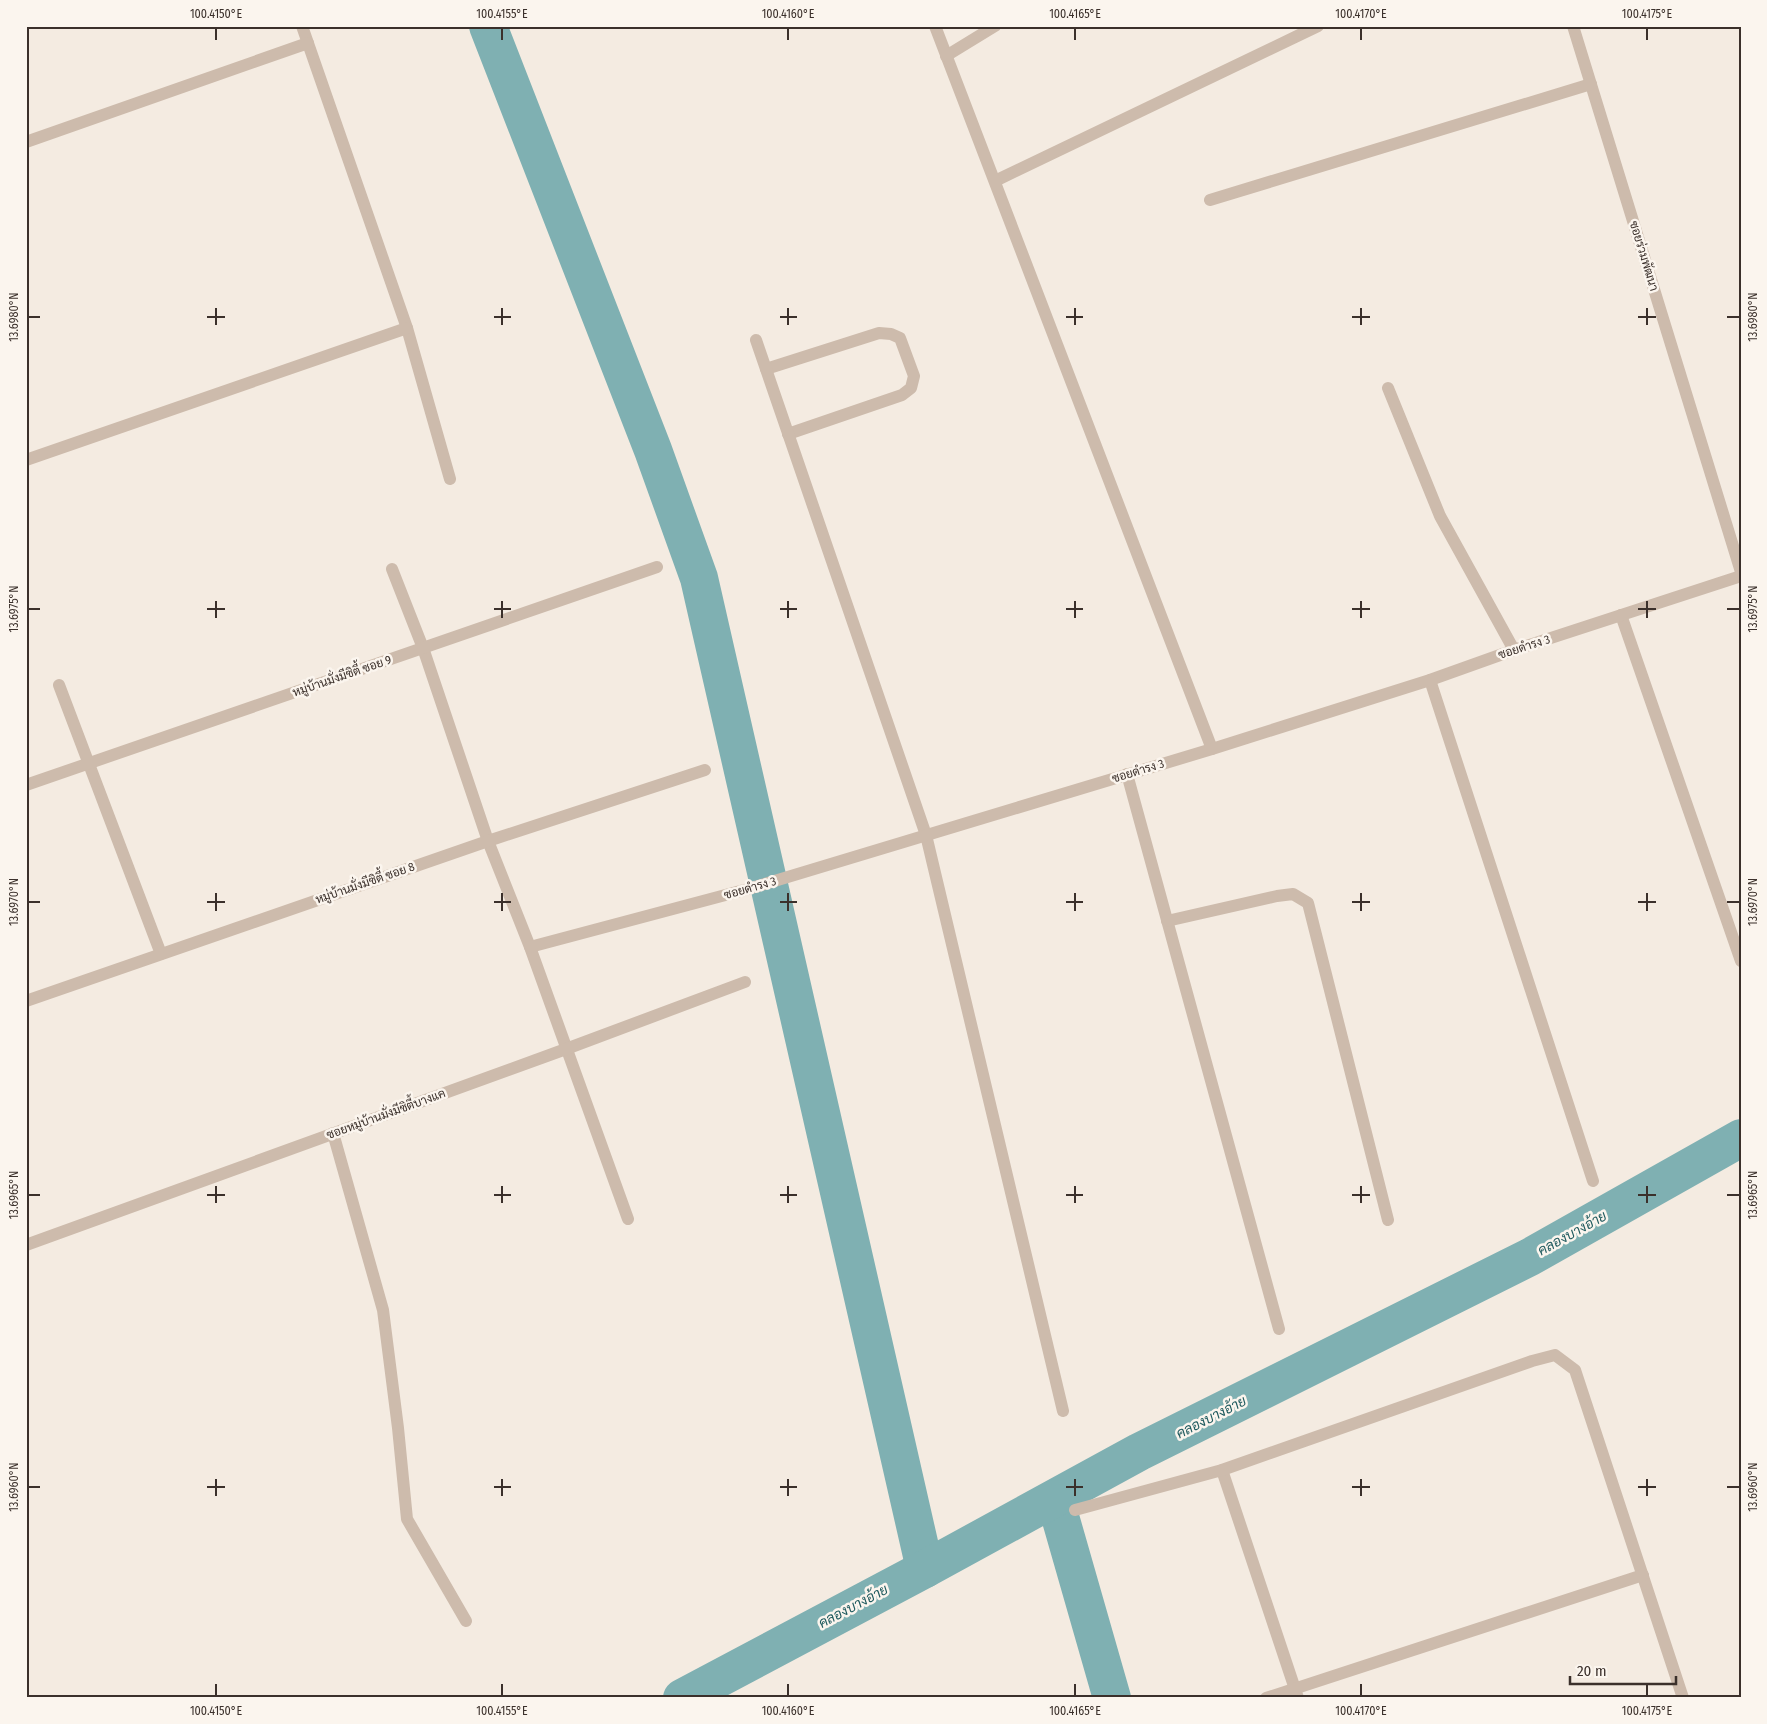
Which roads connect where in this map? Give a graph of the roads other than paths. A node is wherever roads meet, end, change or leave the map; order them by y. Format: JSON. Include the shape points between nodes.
{"nodes":[{"id":1,"x":302,"y":26,"type":"edge"},
{"id":2,"x":935,"y":26,"type":"edge"},
{"id":3,"x":995,"y":26,"type":"edge"},
{"id":4,"x":1318,"y":26,"type":"edge"},
{"id":5,"x":1573,"y":26,"type":"edge"},
{"id":6,"x":308,"y":43,"type":"junction"},
{"id":7,"x":946,"y":56,"type":"junction"},
{"id":8,"x":1591,"y":84,"type":"junction"},
{"id":9,"x":26,"y":142,"type":"edge"},
{"id":10,"x":994,"y":181,"type":"junction"},
{"id":11,"x":1210,"y":200,"type":"dead end"},
{"id":12,"x":407,"y":328,"type":"junction"},
{"id":13,"x":756,"y":340,"type":"dead end"},
{"id":14,"x":766,"y":369,"type":"junction"},
{"id":15,"x":1388,"y":388,"type":"dead end"},
{"id":16,"x":788,"y":434,"type":"junction"},
{"id":17,"x":26,"y":460,"type":"edge"},
{"id":18,"x":450,"y":479,"type":"dead end"},
{"id":19,"x":657,"y":567,"type":"dead end"},
{"id":20,"x":392,"y":569,"type":"dead end"},
{"id":21,"x":1741,"y":572,"type":"edge"},
{"id":22,"x":1741,"y":576,"type":"edge"},
{"id":23,"x":1621,"y":615,"type":"junction"},
{"id":24,"x":423,"y":648,"type":"junction"},
{"id":25,"x":1514,"y":650,"type":"junction"},
{"id":26,"x":1430,"y":680,"type":"junction"},
{"id":27,"x":59,"y":685,"type":"dead end"},
{"id":28,"x":1212,"y":749,"type":"junction"},
{"id":29,"x":89,"y":763,"type":"junction"},
{"id":30,"x":705,"y":770,"type":"dead end"},
{"id":31,"x":1127,"y":774,"type":"junction"},
{"id":32,"x":26,"y":785,"type":"edge"},
{"id":33,"x":926,"y":835,"type":"junction"},
{"id":34,"x":488,"y":841,"type":"junction"},
{"id":35,"x":1167,"y":921,"type":"junction"},
{"id":36,"x":530,"y":947,"type":"junction"},
{"id":37,"x":161,"y":954,"type":"junction"},
{"id":38,"x":1741,"y":961,"type":"edge"},
{"id":39,"x":745,"y":982,"type":"dead end"},
{"id":40,"x":26,"y":1001,"type":"edge"},
{"id":41,"x":566,"y":1049,"type":"junction"},
{"id":42,"x":334,"y":1133,"type":"junction"},
{"id":43,"x":1593,"y":1181,"type":"dead end"},
{"id":44,"x":628,"y":1219,"type":"dead end"},
{"id":45,"x":1388,"y":1220,"type":"dead end"},
{"id":46,"x":26,"y":1245,"type":"edge"},
{"id":47,"x":1279,"y":1329,"type":"dead end"},
{"id":48,"x":1063,"y":1411,"type":"dead end"},
{"id":49,"x":1222,"y":1470,"type":"junction"},
{"id":50,"x":1075,"y":1510,"type":"dead end"},
{"id":51,"x":1643,"y":1575,"type":"junction"},
{"id":52,"x":466,"y":1621,"type":"dead end"},
{"id":53,"x":1297,"y":1693,"type":"edge"},
{"id":54,"x":1266,"y":1698,"type":"edge"},
{"id":55,"x":1683,"y":1698,"type":"edge"}],
"edges":[{"from":1,"to":6,"type":"street"},
{"from":2,"to":7,"type":"street"},
{"from":3,"to":7,"type":"street"},
{"from":4,"to":10,"type":"street"},
{"from":5,"to":8,"type":"street","name":"ซอยร่วมพัฒนา"},
{"from":6,"to":9,"type":"street"},
{"from":6,"to":12,"type":"street"},
{"from":7,"to":10,"type":"street"},
{"from":8,"to":11,"type":"street"},
{"from":8,"to":21,"type":"street","name":"ซอยร่วมพัฒนา"},
{"from":10,"to":28,"type":"street"},
{"from":12,"to":17,"type":"street"},
{"from":12,"to":18,"type":"street"},
{"from":13,"to":14,"type":"street"},
{"from":14,"to":16,"type":"street"},
{"from":14,"to":16,"type":"street","via":[[880,332],[900,338],[914,376],[911,388],[902,395]]},
{"from":15,"to":25,"type":"street","via":[[1440,516]]},
{"from":16,"to":33,"type":"street"},
{"from":19,"to":24,"type":"street","name":"หมู่บ้านมั่งมีซิตี้ ซอย 9"},
{"from":20,"to":24,"type":"street"},
{"from":22,"to":23,"type":"street","name":"ซอยดำรง 3"},
{"from":23,"to":25,"type":"street","name":"ซอยดำรง 3"},
{"from":23,"to":38,"type":"street"},
{"from":24,"to":29,"type":"street","name":"หมู่บ้านมั่งมีซิตี้ ซอย 9"},
{"from":24,"to":34,"type":"street"},
{"from":25,"to":26,"type":"street","name":"ซอยดำรง 3"},
{"from":26,"to":28,"type":"street","name":"ซอยดำรง 3"},
{"from":26,"to":43,"type":"street"},
{"from":27,"to":29,"type":"street"},
{"from":28,"to":31,"type":"street","name":"ซอยดำรง 3"},
{"from":29,"to":32,"type":"street","name":"หมู่บ้านมั่งมีซิตี้ ซอย 9"},
{"from":29,"to":37,"type":"street"},
{"from":30,"to":34,"type":"street","name":"หมู่บ้านมั่งมีซิตี้ ซอย 8"},
{"from":31,"to":33,"type":"street","name":"ซอยดำรง 3"},
{"from":31,"to":35,"type":"street"},
{"from":33,"to":36,"type":"street","name":"ซอยดำรง 3","via":[[748,889]]},
{"from":33,"to":48,"type":"street"},
{"from":34,"to":36,"type":"street"},
{"from":34,"to":37,"type":"street","name":"หมู่บ้านมั่งมีซิตี้ ซอย 8"},
{"from":35,"to":45,"type":"street","via":[[1277,896],[1293,894],[1308,903]]},
{"from":35,"to":47,"type":"street"},
{"from":36,"to":41,"type":"street"},
{"from":37,"to":40,"type":"street","name":"หมู่บ้านมั่งมีซิตี้ ซอย 8"},
{"from":39,"to":41,"type":"street","name":"ซอยหมู่บ้านมั่งมีซิตี้บางแค"},
{"from":41,"to":42,"type":"street","name":"ซอยหมู่บ้านมั่งมีซิตี้บางแค"},
{"from":41,"to":44,"type":"street"},
{"from":42,"to":46,"type":"street","name":"ซอยหมู่บ้านมั่งมีซิตี้บางแค"},
{"from":42,"to":52,"type":"street","via":[[383,1310],[407,1519]]},
{"from":49,"to":50,"type":"street"},
{"from":49,"to":51,"type":"street","via":[[1555,1355],[1575,1370]]},
{"from":49,"to":53,"type":"street"},
{"from":51,"to":53,"type":"street"},
{"from":51,"to":55,"type":"street"},
{"from":53,"to":54,"type":"street"}]}
